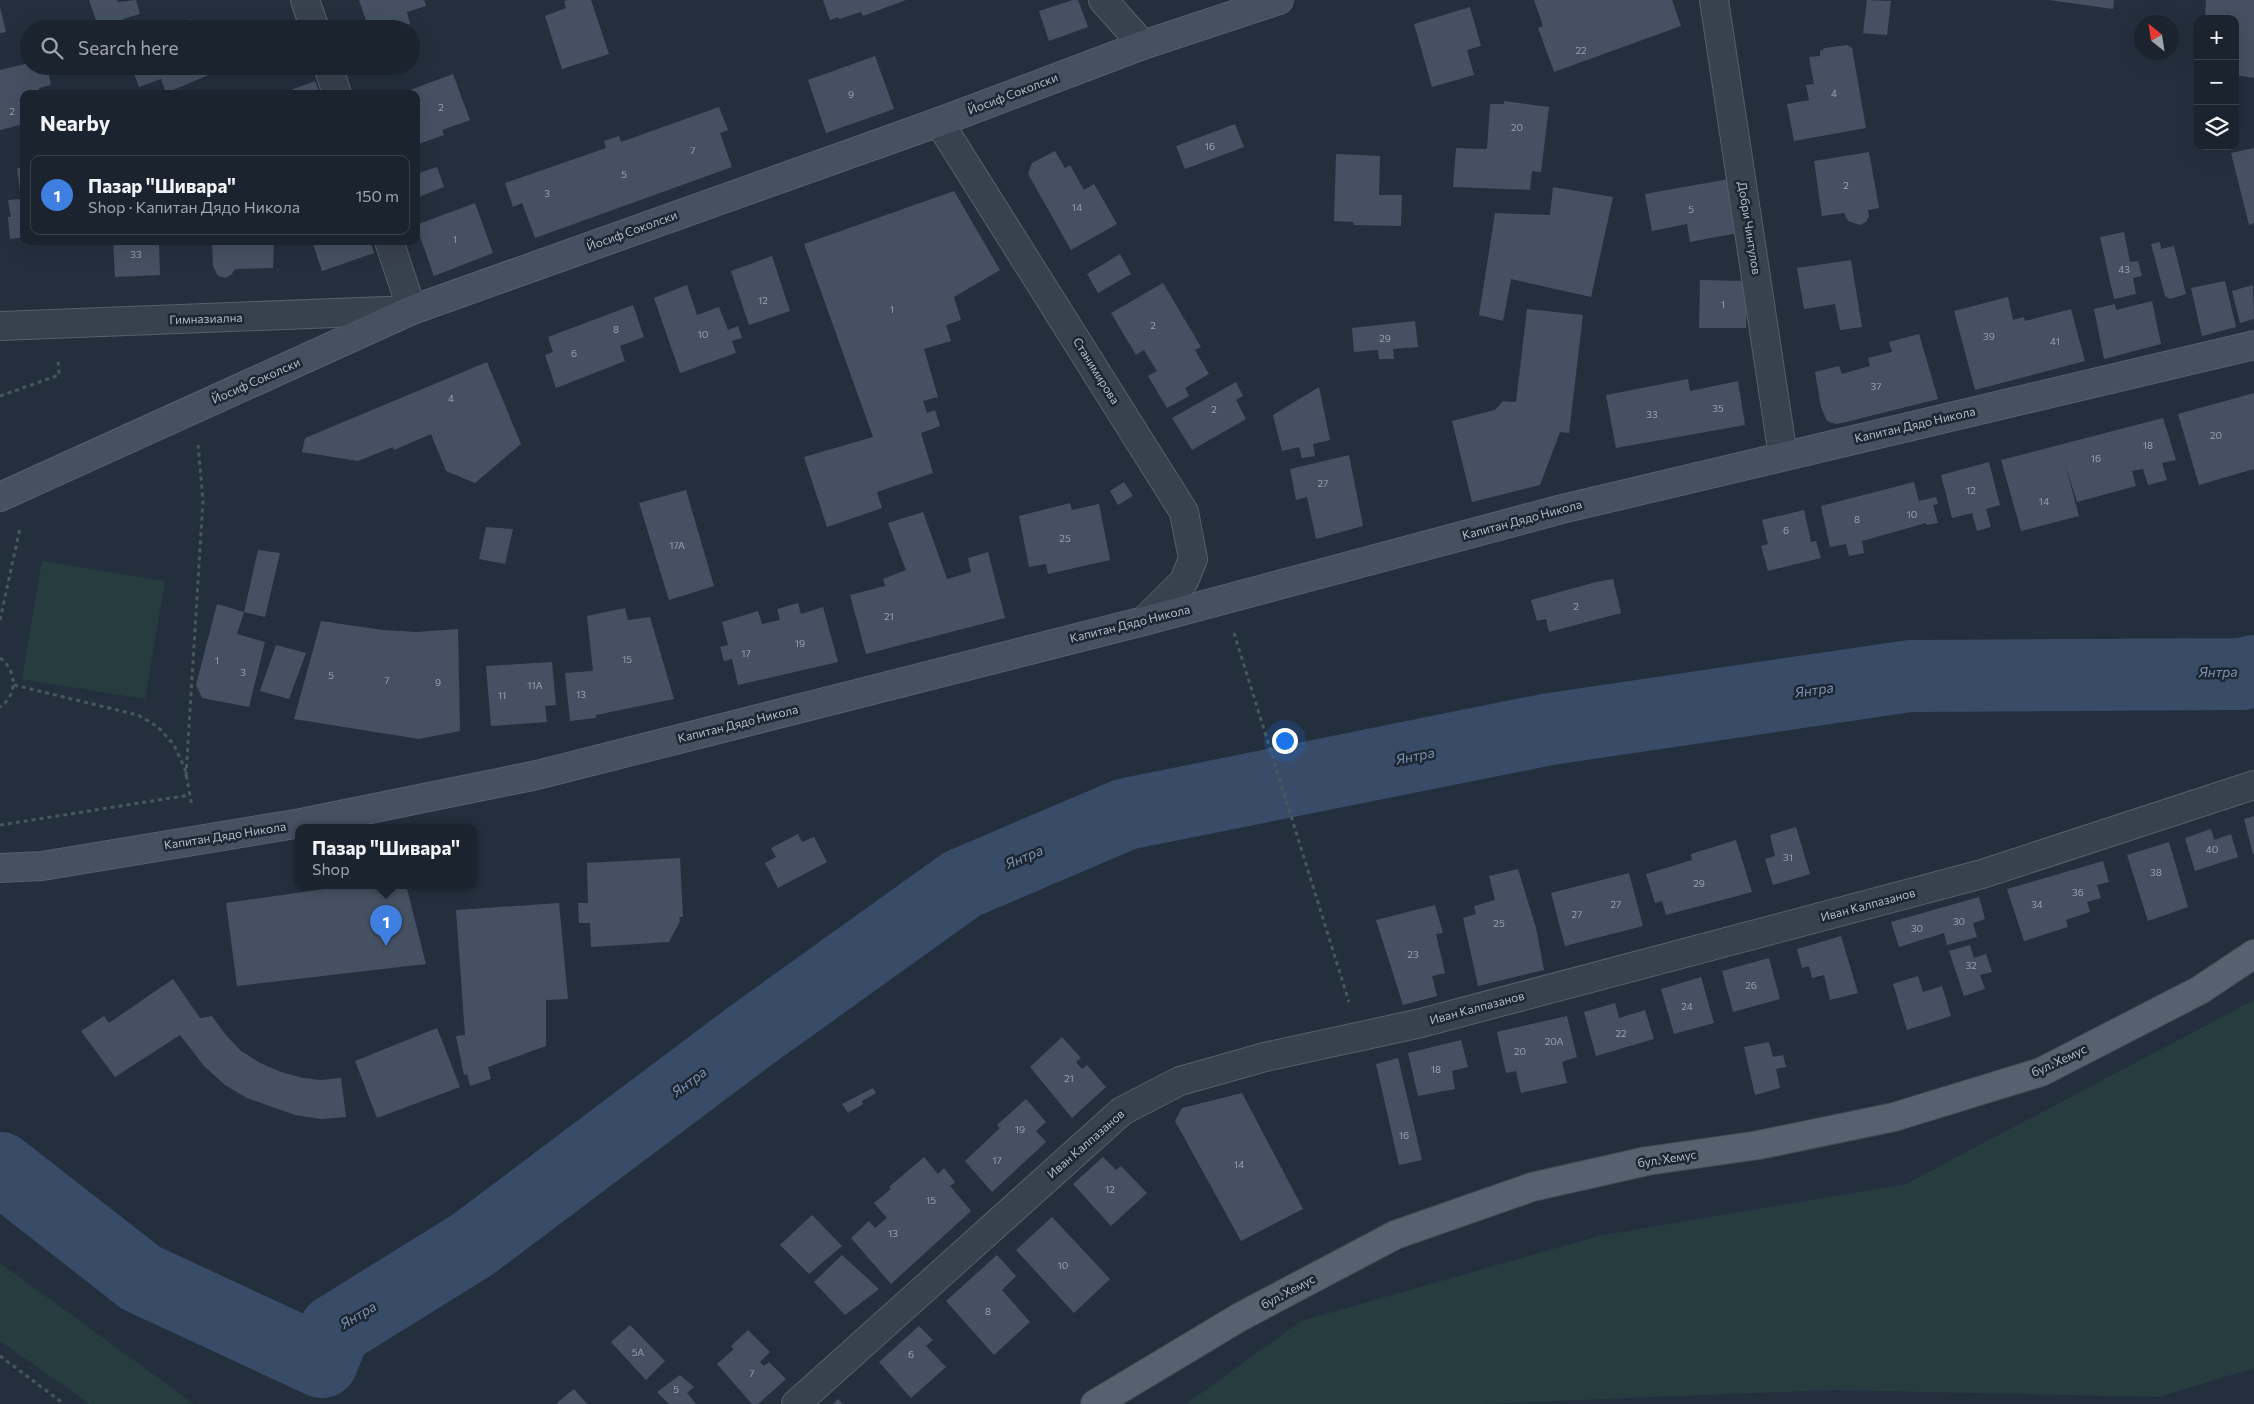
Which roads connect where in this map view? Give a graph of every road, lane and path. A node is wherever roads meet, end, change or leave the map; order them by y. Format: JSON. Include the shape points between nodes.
{"nodes":[{"id":1,"x":305,"y":0,"type":"edge"},
{"id":2,"x":1103,"y":0,"type":"edge"},
{"id":3,"x":1278,"y":0,"type":"edge"},
{"id":4,"x":1714,"y":0,"type":"edge"},
{"id":5,"x":312,"y":20,"type":"edge"},
{"id":6,"x":1143,"y":45,"type":"junction"},
{"id":7,"x":331,"y":75,"type":"edge"},
{"id":8,"x":336,"y":90,"type":"edge"},
{"id":9,"x":939,"y":122,"type":"junction"},
{"id":10,"x":389,"y":245,"type":"edge"},
{"id":11,"x":412,"y":310,"type":"junction"},
{"id":12,"x":0,"y":326,"type":"edge"},
{"id":13,"x":2254,"y":345,"type":"edge"},
{"id":14,"x":58,"y":357,"type":"dead end"},
{"id":15,"x":0,"y":396,"type":"edge"},
{"id":16,"x":194,"y":409,"type":"junction"},
{"id":17,"x":1783,"y":456,"type":"junction"},
{"id":18,"x":29,"y":484,"type":"junction"},
{"id":19,"x":0,"y":498,"type":"edge"},
{"id":20,"x":1224,"y":600,"type":"junction"},
{"id":21,"x":0,"y":620,"type":"edge"},
{"id":22,"x":1144,"y":621,"type":"junction"},
{"id":23,"x":0,"y":658,"type":"edge"},
{"id":24,"x":14,"y":685,"type":"junction"},
{"id":25,"x":0,"y":707,"type":"edge"},
{"id":26,"x":186,"y":776,"type":"junction"},
{"id":27,"x":2254,"y":785,"type":"edge"},
{"id":28,"x":190,"y":795,"type":"junction"},
{"id":29,"x":0,"y":825,"type":"edge"},
{"id":30,"x":197,"y":840,"type":"junction"},
{"id":31,"x":0,"y":868,"type":"edge"},
{"id":32,"x":2254,"y":954,"type":"edge"},
{"id":33,"x":1360,"y":1036,"type":"junction"},
{"id":34,"x":0,"y":1356,"type":"edge"},
{"id":35,"x":64,"y":1404,"type":"edge"},
{"id":36,"x":796,"y":1404,"type":"edge"},
{"id":37,"x":1095,"y":1404,"type":"edge"}],
"edges":[{"from":1,"to":5,"type":"street"},
{"from":2,"to":6,"type":"street"},
{"from":3,"to":6,"type":"street","name":"Йосиф Соколски"},
{"from":4,"to":17,"type":"street","name":"Добри Чинтулов"},
{"from":6,"to":9,"type":"street","name":"Йосиф Соколски"},
{"from":7,"to":8,"type":"street"},
{"from":9,"to":11,"type":"street","name":"Йосиф Соколски"},
{"from":9,"to":22,"type":"street","name":"Станимирова","via":[[1184,512],[1193,559],[1184,581]]},
{"from":10,"to":11,"type":"street"},
{"from":11,"to":12,"type":"street","name":"Гимназиална"},
{"from":11,"to":16,"type":"street","name":"Йосиф Соколски"},
{"from":13,"to":17,"type":"street","name":"Капитан Дядо Никола"},
{"from":14,"to":15,"type":"path","via":[[60,375]]},
{"from":16,"to":18,"type":"street","name":"Йосиф Соколски"},
{"from":16,"to":26,"type":"path","via":[[202,500]]},
{"from":17,"to":20,"type":"street","name":"Капитан Дядо Никола","via":[[1562,509]]},
{"from":18,"to":19,"type":"street","name":"Йосиф Соколски"},
{"from":18,"to":21,"type":"path"},
{"from":20,"to":22,"type":"street","name":"Капитан Дядо Никола"},
{"from":20,"to":33,"type":"path"},
{"from":22,"to":30,"type":"street","name":"Капитан Дядо Никола","via":[[537,775],[301,823]]},
{"from":23,"to":24,"type":"path","via":[[8,666]]},
{"from":24,"to":25,"type":"path","via":[[11,695]]},
{"from":24,"to":26,"type":"path","via":[[138,715],[158,727],[174,745]]},
{"from":26,"to":28,"type":"path"},
{"from":27,"to":33,"type":"street","name":"Иван Калпазанов","via":[[1982,874],[1420,1023]]},
{"from":28,"to":29,"type":"path"},
{"from":28,"to":30,"type":"path"},
{"from":30,"to":31,"type":"street","name":"Капитан Дядо Никола","via":[[42,866]]},
{"from":32,"to":37,"type":"main road","name":"бул. Хемус","via":[[2200,990],[2042,1072],[1894,1117],[1760,1145],[1647,1161],[1532,1187],[1395,1235],[1240,1317]]},
{"from":33,"to":36,"type":"street","name":"Иван Калпазанов","via":[[1265,1056],[1180,1081],[1122,1111]]},
{"from":34,"to":35,"type":"path"}]}
